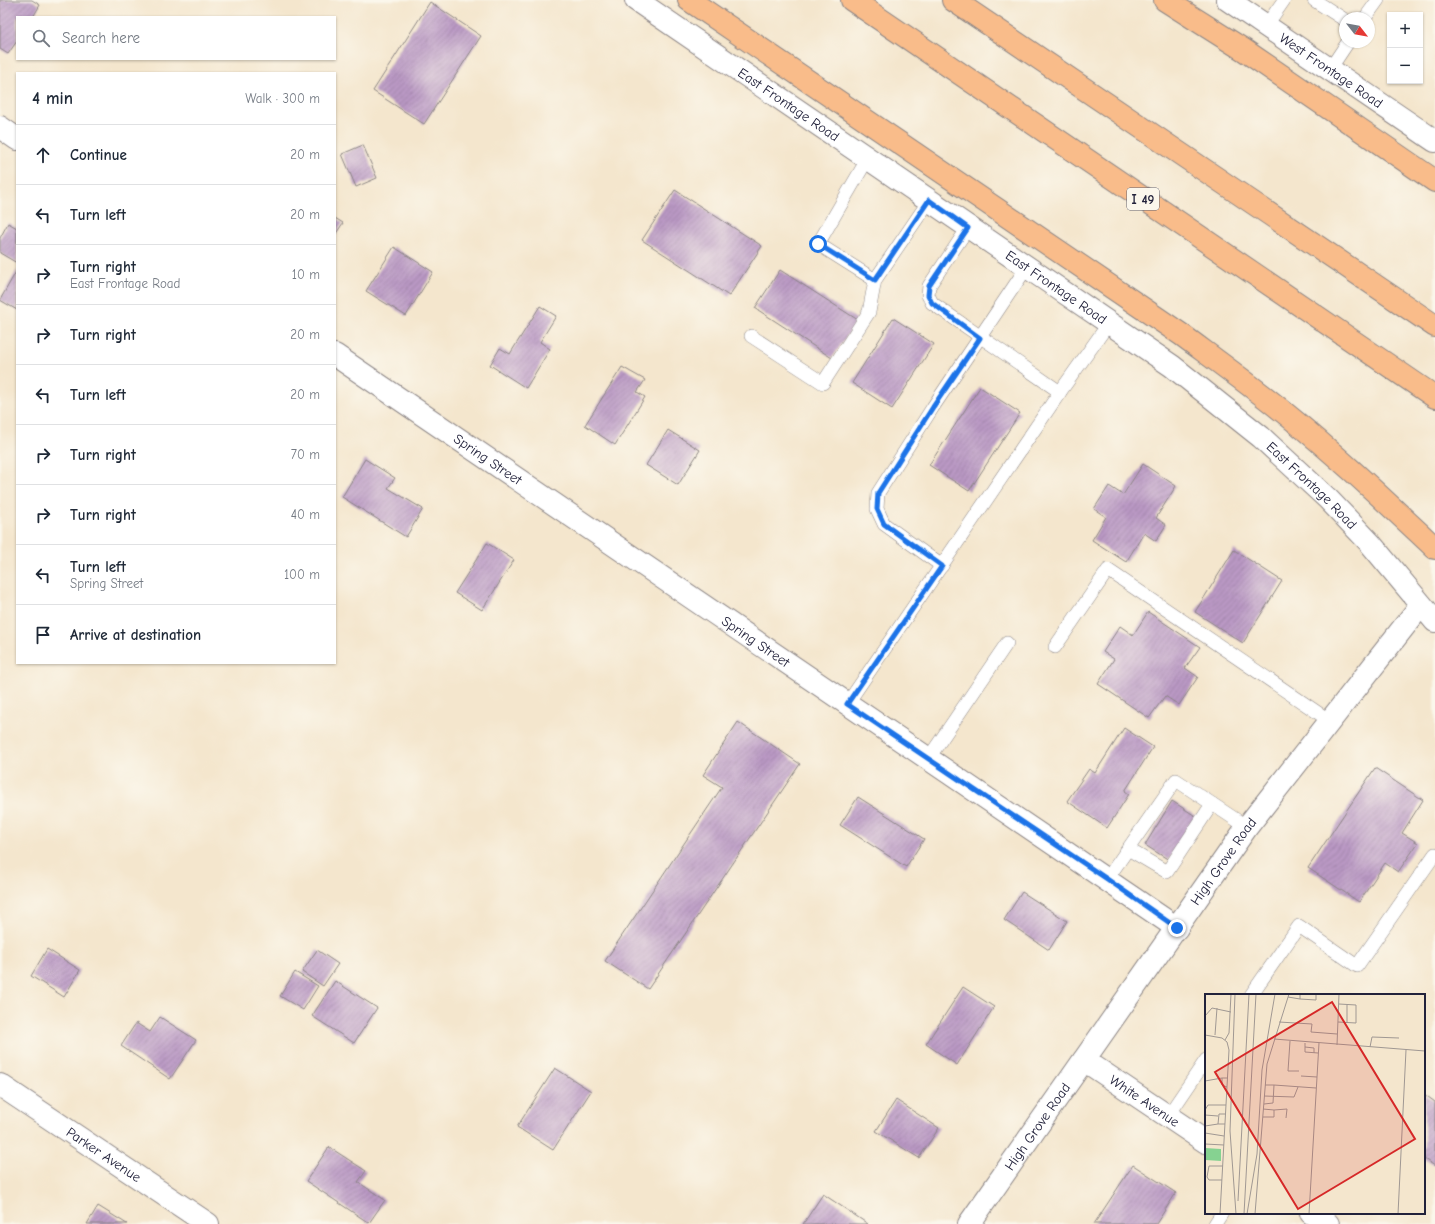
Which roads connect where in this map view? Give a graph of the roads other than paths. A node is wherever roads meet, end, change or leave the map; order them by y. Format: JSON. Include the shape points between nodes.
{"nodes":[{"id":1,"x":636,"y":0,"type":"edge"},
{"id":2,"x":689,"y":0,"type":"edge"},
{"id":3,"x":852,"y":0,"type":"edge"},
{"id":4,"x":954,"y":0,"type":"edge"},
{"id":5,"x":1165,"y":0,"type":"edge"},
{"id":6,"x":1228,"y":0,"type":"edge"},
{"id":7,"x":1284,"y":0,"type":"edge"},
{"id":8,"x":1314,"y":0,"type":"edge"},
{"id":9,"x":1378,"y":0,"type":"edge"},
{"id":10,"x":1369,"y":12,"type":"edge"},
{"id":11,"x":1339,"y":16,"type":"edge"},
{"id":12,"x":1266,"y":26,"type":"junction"},
{"id":13,"x":1344,"y":48,"type":"edge"},
{"id":14,"x":1330,"y":69,"type":"junction"},
{"id":15,"x":0,"y":127,"type":"edge"},
{"id":16,"x":16,"y":138,"type":"edge"},
{"id":17,"x":1435,"y":141,"type":"edge"},
{"id":18,"x":868,"y":158,"type":"junction"},
{"id":19,"x":1435,"y":181,"type":"edge"},
{"id":20,"x":929,"y":200,"type":"junction"},
{"id":21,"x":968,"y":228,"type":"junction"},
{"id":22,"x":1027,"y":267,"type":"junction"},
{"id":23,"x":875,"y":280,"type":"junction"},
{"id":24,"x":1109,"y":323,"type":"junction"},
{"id":25,"x":1435,"y":326,"type":"edge"},
{"id":26,"x":751,"y":336,"type":"dead end"},
{"id":27,"x":980,"y":338,"type":"junction"},
{"id":28,"x":336,"y":356,"type":"edge"},
{"id":29,"x":1060,"y":392,"type":"junction"},
{"id":30,"x":1435,"y":397,"type":"edge"},
{"id":31,"x":1435,"y":548,"type":"edge"},
{"id":32,"x":942,"y":566,"type":"junction"},
{"id":33,"x":1421,"y":605,"type":"junction"},
{"id":34,"x":1435,"y":621,"type":"edge"},
{"id":35,"x":1007,"y":642,"type":"dead end"},
{"id":36,"x":1055,"y":647,"type":"dead end"},
{"id":37,"x":847,"y":704,"type":"junction"},
{"id":38,"x":1330,"y":721,"type":"junction"},
{"id":39,"x":928,"y":759,"type":"junction"},
{"id":40,"x":1212,"y":804,"type":"junction"},
{"id":41,"x":1247,"y":827,"type":"junction"},
{"id":42,"x":1128,"y":849,"type":"junction"},
{"id":43,"x":1435,"y":854,"type":"edge"},
{"id":44,"x":1107,"y":879,"type":"junction"},
{"id":45,"x":1177,"y":928,"type":"junction"},
{"id":46,"x":1252,"y":994,"type":"edge"},
{"id":47,"x":1084,"y":1060,"type":"junction"},
{"id":48,"x":1205,"y":1061,"type":"edge"},
{"id":49,"x":0,"y":1085,"type":"edge"},
{"id":50,"x":1168,"y":1116,"type":"junction"},
{"id":51,"x":1205,"y":1141,"type":"edge"},
{"id":52,"x":1221,"y":1214,"type":"edge"},
{"id":53,"x":1313,"y":1214,"type":"edge"},
{"id":54,"x":208,"y":1224,"type":"edge"},
{"id":55,"x":969,"y":1224,"type":"edge"},
{"id":56,"x":1215,"y":1224,"type":"edge"},
{"id":57,"x":1328,"y":1224,"type":"edge"}],
"edges":[{"from":1,"to":18,"type":"street","name":"East Frontage Road"},
{"from":2,"to":31,"type":"highway","via":[[1182,335],[1287,414],[1353,471]]},
{"from":3,"to":30,"type":"highway","number":"I 49"},
{"from":4,"to":25,"type":"highway"},
{"from":5,"to":19,"type":"highway","via":[[1244,50]]},
{"from":6,"to":12,"type":"street","name":"West Frontage Road"},
{"from":7,"to":12,"type":"lane"},
{"from":8,"to":11,"type":"lane"},
{"from":9,"to":10,"type":"lane"},
{"from":12,"to":14,"type":"street","name":"West Frontage Road"},
{"from":13,"to":14,"type":"lane"},
{"from":14,"to":17,"type":"street","name":"West Frontage Road"},
{"from":15,"to":16,"type":"street"},
{"from":18,"to":20,"type":"street","name":"East Frontage Road"},
{"from":18,"to":23,"type":"lane","via":[[818,244]]},
{"from":20,"to":21,"type":"street","name":"East Frontage Road"},
{"from":20,"to":23,"type":"lane"},
{"from":21,"to":22,"type":"street","name":"East Frontage Road"},
{"from":21,"to":27,"type":"lane","via":[[929,286],[928,295],[932,303]]},
{"from":22,"to":24,"type":"street","name":"East Frontage Road"},
{"from":22,"to":27,"type":"lane"},
{"from":23,"to":26,"type":"lane","via":[[869,312],[823,383]]},
{"from":24,"to":29,"type":"lane"},
{"from":24,"to":33,"type":"street","name":"East Frontage Road","via":[[1172,366],[1261,436],[1370,543]]},
{"from":27,"to":29,"type":"lane"},
{"from":27,"to":32,"type":"lane","via":[[878,493],[877,509],[884,524]]},
{"from":28,"to":37,"type":"street","name":"Spring Street"},
{"from":29,"to":32,"type":"lane"},
{"from":32,"to":37,"type":"lane"},
{"from":33,"to":34,"type":"street","name":"East Frontage Road"},
{"from":33,"to":38,"type":"street","name":"High Grove Road"},
{"from":35,"to":39,"type":"lane"},
{"from":36,"to":38,"type":"lane","via":[[1108,570]]},
{"from":37,"to":39,"type":"street","name":"Spring Street"},
{"from":38,"to":41,"type":"street","name":"High Grove Road"},
{"from":39,"to":44,"type":"street","name":"Spring Street"},
{"from":40,"to":41,"type":"lane"},
{"from":40,"to":42,"type":"lane","via":[[1167,872]]},
{"from":40,"to":42,"type":"lane","via":[[1176,780]]},
{"from":41,"to":45,"type":"street","name":"High Grove Road"},
{"from":42,"to":44,"type":"lane"},
{"from":43,"to":46,"type":"lane","via":[[1357,966],[1299,926]]},
{"from":44,"to":45,"type":"street","name":"Spring Street"},
{"from":45,"to":47,"type":"street","name":"High Grove Road"},
{"from":47,"to":50,"type":"street","name":"White Avenue"},
{"from":47,"to":55,"type":"street","name":"High Grove Road"},
{"from":48,"to":50,"type":"lane"},
{"from":49,"to":54,"type":"street","name":"Parker Avenue"},
{"from":50,"to":51,"type":"street","name":"White Avenue"},
{"from":52,"to":56,"type":"lane"},
{"from":53,"to":57,"type":"street"}]}
